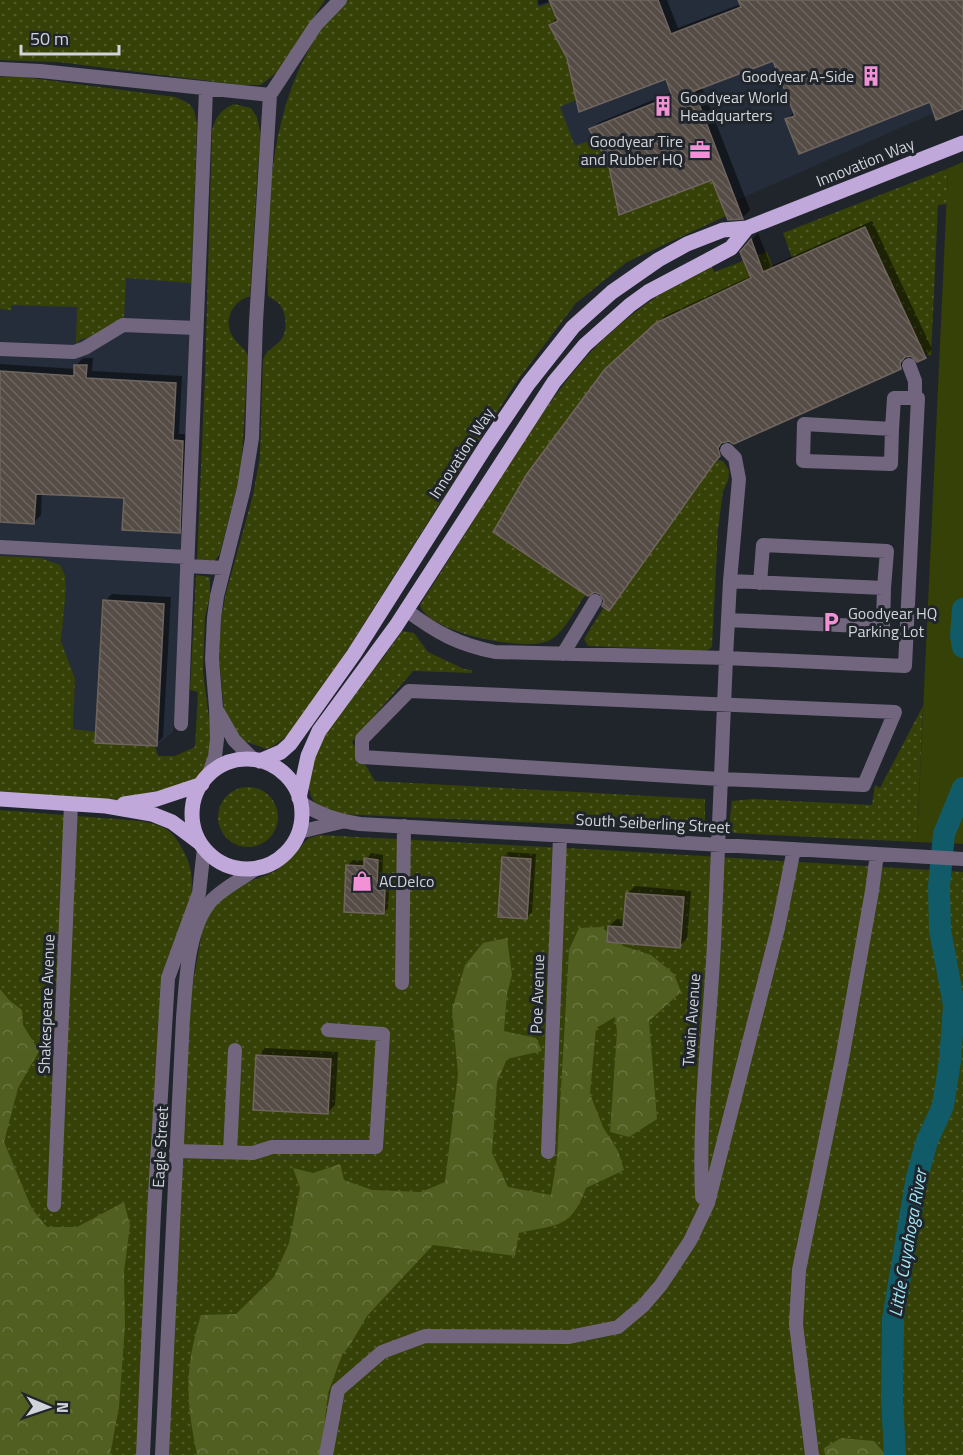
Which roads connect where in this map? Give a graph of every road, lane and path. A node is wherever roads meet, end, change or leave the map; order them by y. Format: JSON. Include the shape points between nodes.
{"nodes":[{"id":1,"x":340,"y":0,"type":"edge"},
{"id":2,"x":0,"y":69,"type":"edge"},
{"id":3,"x":206,"y":89,"type":"junction"},
{"id":4,"x":270,"y":95,"type":"junction"},
{"id":5,"x":963,"y":143,"type":"edge"},
{"id":6,"x":747,"y":228,"type":"junction"},
{"id":7,"x":196,"y":328,"type":"junction"},
{"id":8,"x":0,"y":350,"type":"edge"},
{"id":9,"x":909,"y":365,"type":"dead end"},
{"id":10,"x":915,"y":398,"type":"junction"},
{"id":11,"x":892,"y":429,"type":"junction"},
{"id":12,"x":727,"y":450,"type":"dead end"},
{"id":13,"x":0,"y":547,"type":"edge"},
{"id":14,"x":187,"y":562,"type":"junction"},
{"id":15,"x":224,"y":568,"type":"junction"},
{"id":16,"x":730,"y":581,"type":"junction"},
{"id":17,"x":760,"y":583,"type":"junction"},
{"id":18,"x":884,"y":588,"type":"junction"},
{"id":19,"x":595,"y":601,"type":"dead end"},
{"id":20,"x":406,"y":610,"type":"junction"},
{"id":21,"x":728,"y":620,"type":"junction"},
{"id":22,"x":563,"y":654,"type":"junction"},
{"id":23,"x":726,"y":658,"type":"junction"},
{"id":24,"x":724,"y":704,"type":"junction"},
{"id":25,"x":216,"y":708,"type":"junction"},
{"id":26,"x":181,"y":724,"type":"dead end"},
{"id":27,"x":257,"y":761,"type":"junction"},
{"id":28,"x":720,"y":779,"type":"junction"},
{"id":29,"x":205,"y":780,"type":"junction"},
{"id":30,"x":0,"y":800,"type":"edge"},
{"id":31,"x":300,"y":801,"type":"junction"},
{"id":32,"x":71,"y":804,"type":"junction"},
{"id":33,"x":106,"y":806,"type":"junction"},
{"id":34,"x":341,"y":822,"type":"junction"},
{"id":35,"x":404,"y":826,"type":"junction"},
{"id":36,"x":299,"y":832,"type":"junction"},
{"id":37,"x":560,"y":836,"type":"junction"},
{"id":38,"x":717,"y":844,"type":"junction"},
{"id":39,"x":203,"y":846,"type":"junction"},
{"id":40,"x":794,"y":849,"type":"junction"},
{"id":41,"x":877,"y":854,"type":"junction"},
{"id":42,"x":960,"y":859,"type":"edge"},
{"id":43,"x":257,"y":868,"type":"junction"},
{"id":44,"x":402,"y":983,"type":"dead end"},
{"id":45,"x":328,"y":1030,"type":"dead end"},
{"id":46,"x":235,"y":1050,"type":"dead end"},
{"id":47,"x":176,"y":1150,"type":"junction"},
{"id":48,"x":230,"y":1152,"type":"junction"},
{"id":49,"x":548,"y":1152,"type":"dead end"},
{"id":50,"x":702,"y":1197,"type":"dead end"},
{"id":51,"x":54,"y":1205,"type":"dead end"},
{"id":52,"x":143,"y":1455,"type":"edge"},
{"id":53,"x":162,"y":1455,"type":"edge"},
{"id":54,"x":326,"y":1455,"type":"edge"},
{"id":55,"x":812,"y":1455,"type":"edge"}],
"edges":[{"from":1,"to":4,"type":"street","via":[[316,25]]},
{"from":2,"to":3,"type":"street"},
{"from":3,"to":4,"type":"street"},
{"from":3,"to":7,"type":"street"},
{"from":4,"to":15,"type":"street","via":[[252,438]]},
{"from":5,"to":6,"type":"main road","name":"Innovation Way"},
{"from":6,"to":20,"type":"main road","name":"Innovation Way","via":[[731,248],[648,292],[585,345],[554,382]]},
{"from":6,"to":27,"type":"main road","name":"Innovation Way","via":[[723,230],[658,260],[612,292],[573,327],[522,393],[305,724],[284,750]]},
{"from":7,"to":8,"type":"street","via":[[123,325],[74,352]]},
{"from":7,"to":14,"type":"street"},
{"from":9,"to":10,"type":"street","via":[[915,381]]},
{"from":10,"to":11,"type":"street","via":[[894,398]]},
{"from":10,"to":23,"type":"street","via":[[905,666]]},
{"from":11,"to":11,"type":"street","via":[[804,424],[803,461],[891,464]]},
{"from":12,"to":16,"type":"street","name":"Twain Avenue","via":[[735,458],[739,479]]},
{"from":13,"to":14,"type":"street"},
{"from":14,"to":15,"type":"street"},
{"from":14,"to":26,"type":"street"},
{"from":15,"to":25,"type":"street","via":[[212,630]]},
{"from":16,"to":17,"type":"street"},
{"from":16,"to":21,"type":"street","name":"Twain Avenue"},
{"from":17,"to":18,"type":"street"},
{"from":17,"to":18,"type":"street","via":[[763,545],[887,551]]},
{"from":18,"to":21,"type":"street","via":[[883,627]]},
{"from":19,"to":22,"type":"street"},
{"from":20,"to":22,"type":"street","via":[[431,629],[465,646],[495,652]]},
{"from":20,"to":31,"type":"main road","name":"Innovation Way","via":[[319,731],[308,756]]},
{"from":21,"to":23,"type":"street","name":"Twain Avenue"},
{"from":22,"to":23,"type":"street"},
{"from":23,"to":24,"type":"street","name":"Twain Avenue"},
{"from":24,"to":28,"type":"street","name":"Twain Avenue"},
{"from":24,"to":28,"type":"street","via":[[896,712],[864,785]]},
{"from":24,"to":28,"type":"street","via":[[409,691],[362,739],[362,757]]},
{"from":25,"to":27,"type":"street","via":[[229,733]]},
{"from":25,"to":29,"type":"street","via":[[216,750]]},
{"from":27,"to":29,"type":"main road","via":[[223,765]]},
{"from":27,"to":31,"type":"main road","via":[[285,774]]},
{"from":28,"to":38,"type":"street","name":"Twain Avenue"},
{"from":29,"to":33,"type":"main road","via":[[157,799]]},
{"from":29,"to":39,"type":"main road","via":[[195,798],[193,814],[195,831]]},
{"from":30,"to":32,"type":"main road"},
{"from":31,"to":34,"type":"street","name":"South Seiberling Street","via":[[320,815]]},
{"from":31,"to":36,"type":"main road"},
{"from":32,"to":33,"type":"main road"},
{"from":32,"to":51,"type":"street","name":"Shakespeare Avenue"},
{"from":33,"to":39,"type":"main road","via":[[168,819]]},
{"from":34,"to":35,"type":"street","name":"South Seiberling Street"},
{"from":34,"to":36,"type":"street","name":"South Seiberling Street"},
{"from":35,"to":37,"type":"street","name":"South Seiberling Street"},
{"from":35,"to":44,"type":"street"},
{"from":36,"to":43,"type":"main road","via":[[283,856]]},
{"from":37,"to":38,"type":"street","name":"South Seiberling Street"},
{"from":37,"to":49,"type":"street","name":"Poe Avenue"},
{"from":38,"to":40,"type":"street","name":"South Seiberling Street"},
{"from":38,"to":50,"type":"street","name":"Twain Avenue","via":[[701,1126]]},
{"from":39,"to":43,"type":"main road","via":[[226,865]]},
{"from":39,"to":52,"type":"street","name":"Eagle Street","via":[[199,893],[168,978]]},
{"from":40,"to":41,"type":"street","name":"South Seiberling Street"},
{"from":40,"to":54,"type":"street","via":[[778,928],[708,1203],[662,1285],[618,1327],[569,1338],[425,1336],[382,1352],[338,1390]]},
{"from":41,"to":42,"type":"street","name":"South Seiberling Street"},
{"from":41,"to":55,"type":"street","via":[[844,1048],[799,1270],[796,1324]]},
{"from":43,"to":47,"type":"street","name":"Eagle Street","via":[[213,900],[195,933],[185,991]]},
{"from":45,"to":48,"type":"street","via":[[383,1034],[376,1147],[272,1147],[253,1153]]},
{"from":46,"to":48,"type":"street"},
{"from":47,"to":48,"type":"street"},
{"from":47,"to":53,"type":"street","name":"Eagle Street"}]}
